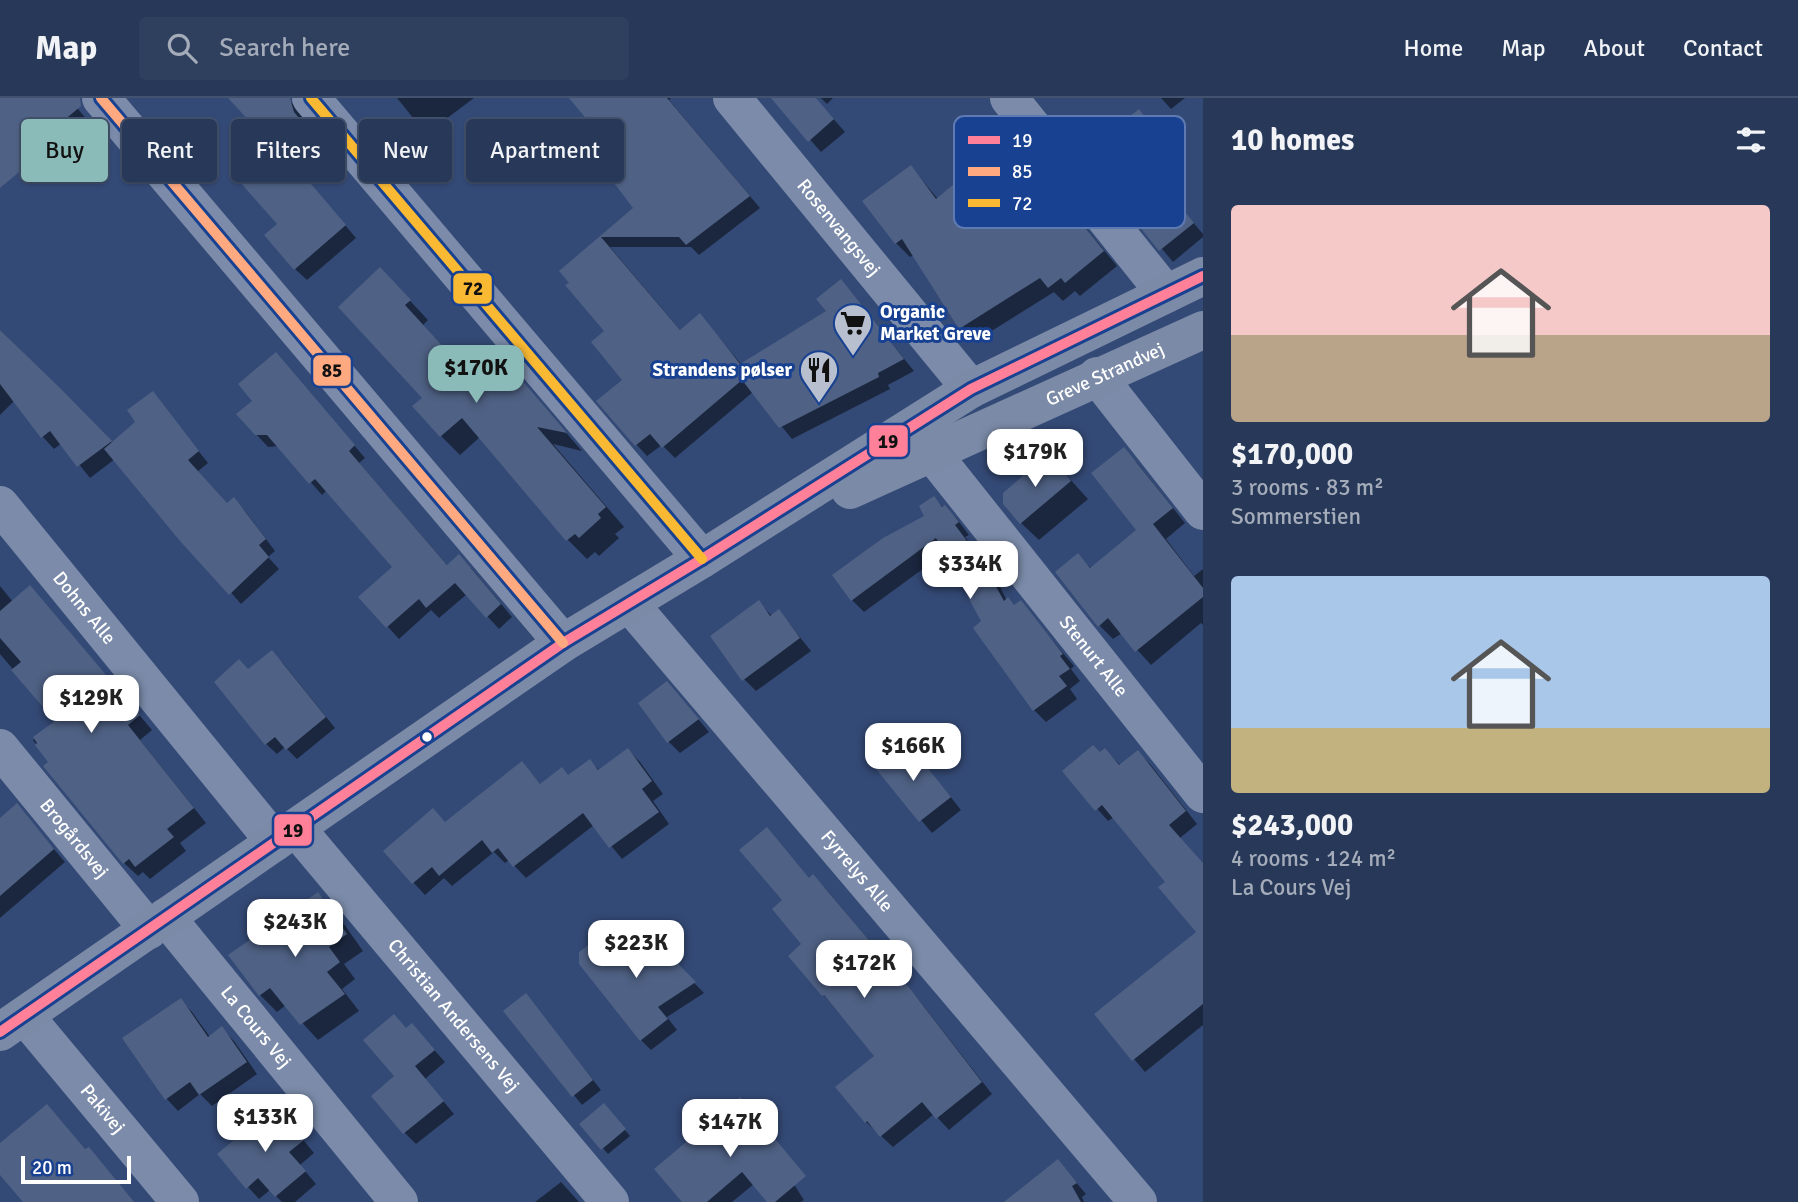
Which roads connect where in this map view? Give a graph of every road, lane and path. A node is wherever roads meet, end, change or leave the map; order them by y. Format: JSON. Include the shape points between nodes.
{"nodes":[{"id":1,"x":101,"y":98,"type":"edge"},
{"id":2,"x":311,"y":98,"type":"edge"},
{"id":3,"x":732,"y":98,"type":"edge"},
{"id":4,"x":1009,"y":98,"type":"edge"},
{"id":5,"x":1023,"y":116,"type":"edge"},
{"id":6,"x":1113,"y":228,"type":"edge"},
{"id":7,"x":1203,"y":276,"type":"edge"},
{"id":8,"x":1166,"y":294,"type":"junction"},
{"id":9,"x":1203,"y":330,"type":"edge"},
{"id":10,"x":1097,"y":376,"type":"junction"},
{"id":11,"x":971,"y":389,"type":"junction"},
{"id":12,"x":931,"y":452,"type":"junction"},
{"id":13,"x":0,"y":505,"type":"edge"},
{"id":14,"x":1203,"y":511,"type":"edge"},
{"id":15,"x":702,"y":559,"type":"junction"},
{"id":16,"x":629,"y":603,"type":"junction"},
{"id":17,"x":563,"y":643,"type":"junction"},
{"id":18,"x":0,"y":748,"type":"edge"},
{"id":19,"x":1203,"y":794,"type":"edge"},
{"id":20,"x":285,"y":835,"type":"junction"},
{"id":21,"x":158,"y":924,"type":"junction"},
{"id":22,"x":13,"y":1024,"type":"edge"},
{"id":23,"x":180,"y":1202,"type":"edge"},
{"id":24,"x":400,"y":1202,"type":"edge"},
{"id":25,"x":610,"y":1202,"type":"edge"},
{"id":26,"x":1138,"y":1202,"type":"edge"}],
"edges":[{"from":1,"to":17,"type":"street"},
{"from":2,"to":15,"type":"street"},
{"from":3,"to":11,"type":"street","name":"Rosenvangsvej"},
{"from":4,"to":5,"type":"street"},
{"from":6,"to":8,"type":"street"},
{"from":7,"to":8,"type":"main road","name":"Greve Strandvej"},
{"from":8,"to":11,"type":"main road","name":"Greve Strandvej"},
{"from":9,"to":10,"type":"main road","name":"Greve Strandvej"},
{"from":10,"to":12,"type":"main road","name":"Greve Strandvej"},
{"from":10,"to":14,"type":"street"},
{"from":11,"to":15,"type":"main road","name":"Greve Strandvej"},
{"from":12,"to":15,"type":"main road","name":"Greve Strandvej"},
{"from":12,"to":19,"type":"street","name":"Stenurt Alle"},
{"from":13,"to":20,"type":"street","name":"Dohns Alle"},
{"from":15,"to":16,"type":"main road","name":"Greve Strandvej"},
{"from":16,"to":17,"type":"main road","name":"Greve Strandvej"},
{"from":16,"to":26,"type":"street","name":"Fyrrelys Alle"},
{"from":17,"to":20,"type":"main road","name":"Greve Strandvej"},
{"from":18,"to":21,"type":"street","name":"Brogårdsvej"},
{"from":20,"to":21,"type":"main road","name":"Greve Strandvej"},
{"from":20,"to":25,"type":"street","name":"Christian Andersens Vej"},
{"from":21,"to":22,"type":"main road","name":"Greve Strandvej"},
{"from":21,"to":24,"type":"street","name":"La Cours Vej"},
{"from":22,"to":23,"type":"street","name":"Pakivej"}]}
